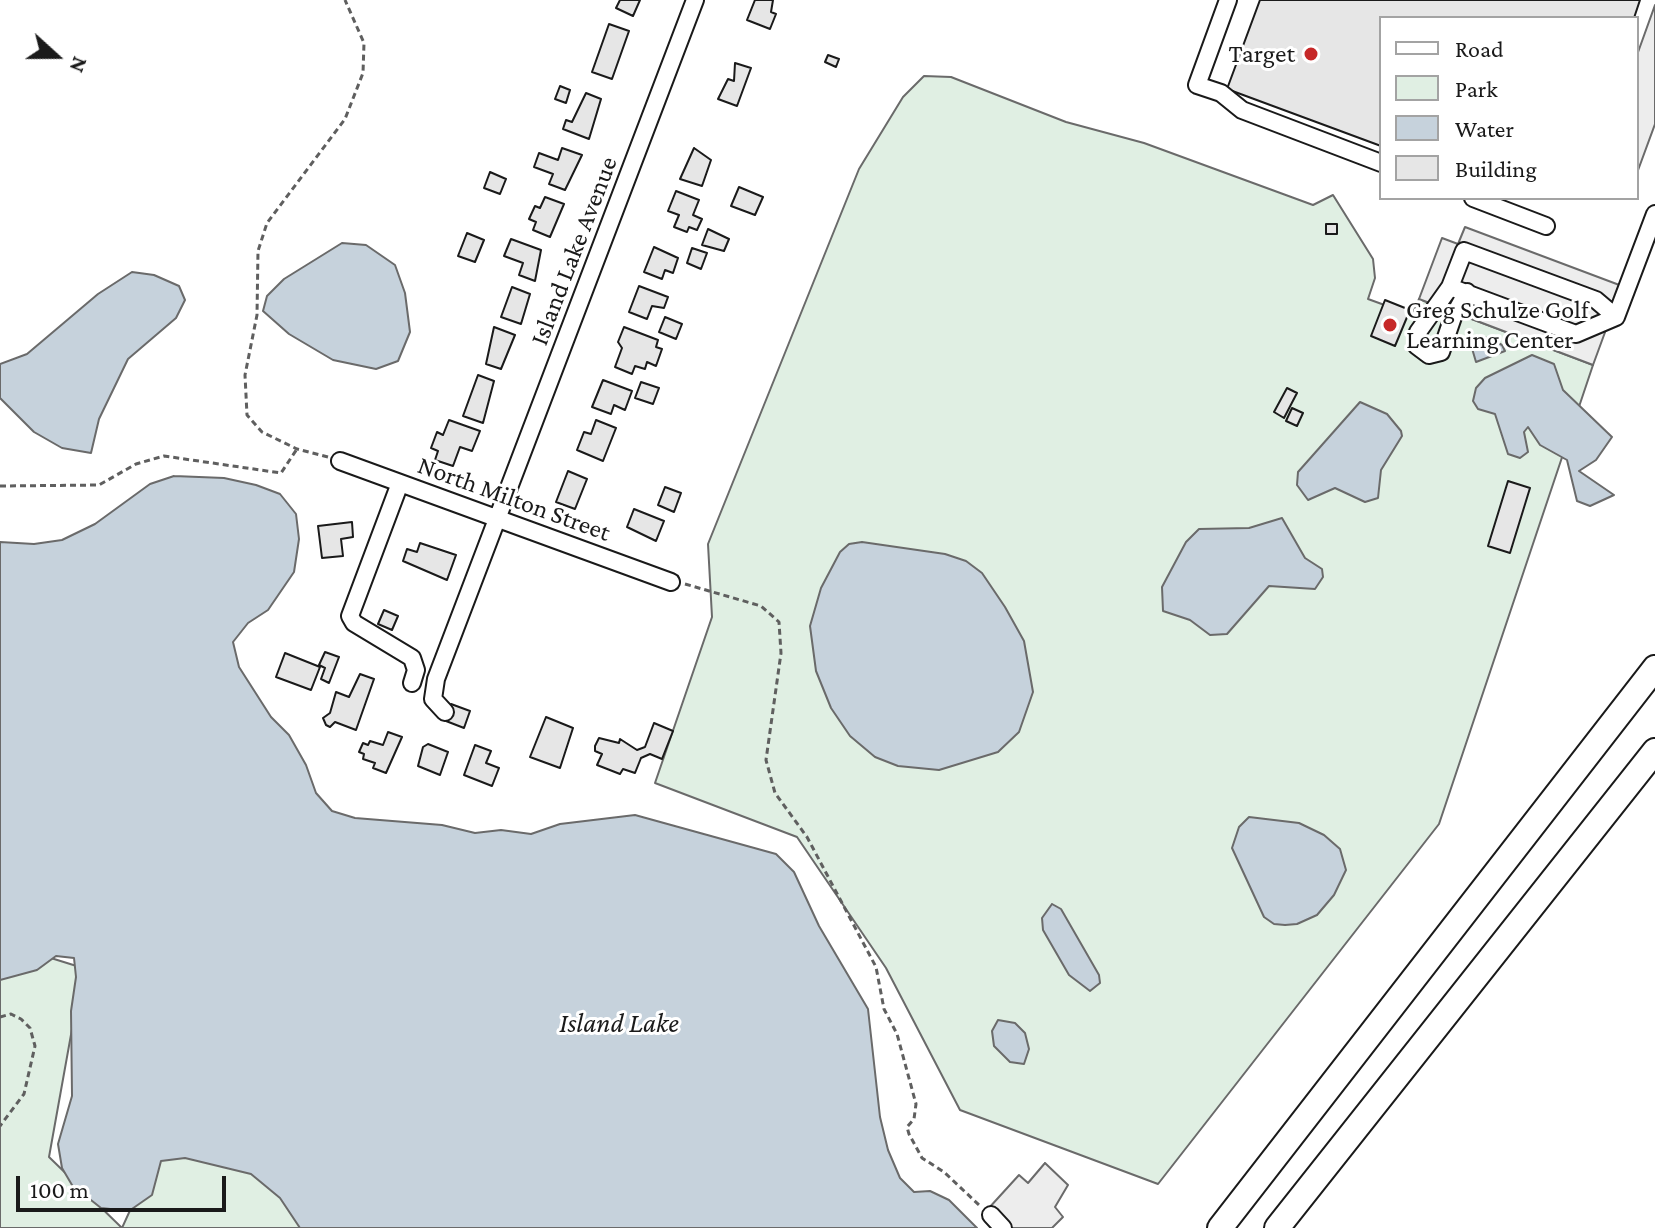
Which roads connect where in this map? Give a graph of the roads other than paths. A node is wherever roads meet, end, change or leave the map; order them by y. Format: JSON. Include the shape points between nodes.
{"nodes":[{"id":1,"x":695,"y":0,"type":"edge"},
{"id":2,"x":1228,"y":0,"type":"edge"},
{"id":3,"x":1379,"y":162,"type":"edge"},
{"id":4,"x":1478,"y":200,"type":"edge"},
{"id":5,"x":1655,"y":214,"type":"edge"},
{"id":6,"x":1546,"y":226,"type":"dead end"},
{"id":7,"x":1450,"y":287,"type":"junction"},
{"id":8,"x":1467,"y":292,"type":"junction"},
{"id":9,"x":1616,"y":317,"type":"junction"},
{"id":10,"x":340,"y":461,"type":"road end"},
{"id":11,"x":400,"y":483,"type":"junction"},
{"id":12,"x":498,"y":520,"type":"junction"},
{"id":13,"x":671,"y":582,"type":"road end"},
{"id":14,"x":1655,"y":668,"type":"edge"},
{"id":15,"x":412,"y":683,"type":"dead end"},
{"id":16,"x":445,"y":712,"type":"dead end"},
{"id":17,"x":1655,"y":751,"type":"edge"},
{"id":18,"x":991,"y":1215,"type":"road end"},
{"id":19,"x":1003,"y":1228,"type":"edge"},
{"id":20,"x":1220,"y":1228,"type":"edge"},
{"id":21,"x":1277,"y":1228,"type":"edge"}],
"edges":[{"from":1,"to":12,"type":"street","name":"Island Lake Avenue"},
{"from":2,"to":3,"type":"street","via":[[1197,85],[1221,93],[1242,110]]},
{"from":4,"to":6,"type":"street"},
{"from":5,"to":9,"type":"street"},
{"from":7,"to":8,"type":"street"},
{"from":7,"to":8,"type":"street","via":[[1418,332],[1417,346],[1429,355],[1441,352]]},
{"from":7,"to":9,"type":"street","via":[[1464,251],[1596,300]]},
{"from":8,"to":9,"type":"street","via":[[1576,334]]},
{"from":10,"to":11,"type":"street","name":"North Milton Street"},
{"from":11,"to":12,"type":"street","name":"North Milton Street"},
{"from":11,"to":15,"type":"street","via":[[350,616],[412,658]]},
{"from":12,"to":13,"type":"street","name":"North Milton Street"},
{"from":12,"to":16,"type":"street","name":"Island Lake Avenue","via":[[436,679],[433,699]]},
{"from":14,"to":20,"type":"highway"},
{"from":17,"to":21,"type":"highway"},
{"from":18,"to":19,"type":"street"}]}
